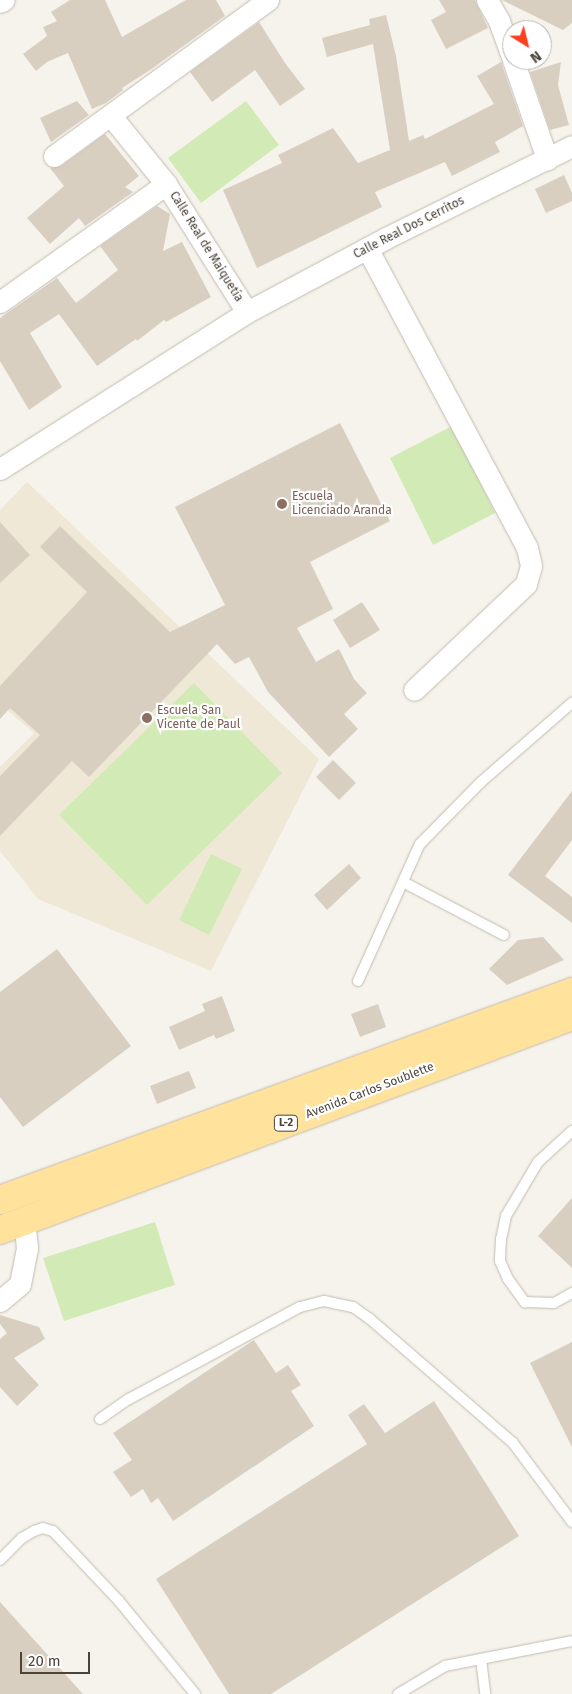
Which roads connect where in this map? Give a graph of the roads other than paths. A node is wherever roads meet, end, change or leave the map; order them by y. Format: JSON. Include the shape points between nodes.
{"nodes":[{"id":1,"x":4,"y":0,"type":"edge"},
{"id":2,"x":487,"y":0,"type":"edge"},
{"id":3,"x":0,"y":2,"type":"edge"},
{"id":4,"x":261,"y":2,"type":"edge"},
{"id":5,"x":502,"y":26,"type":"edge"},
{"id":6,"x":516,"y":70,"type":"edge"},
{"id":7,"x":111,"y":116,"type":"junction"},
{"id":8,"x":572,"y":146,"type":"edge"},
{"id":9,"x":54,"y":156,"type":"dead end"},
{"id":10,"x":547,"y":159,"type":"junction"},
{"id":11,"x":166,"y":184,"type":"junction"},
{"id":12,"x":368,"y":248,"type":"junction"},
{"id":13,"x":0,"y":302,"type":"edge"},
{"id":14,"x":247,"y":312,"type":"junction"},
{"id":15,"x":0,"y":469,"type":"edge"},
{"id":16,"x":414,"y":690,"type":"dead end"},
{"id":17,"x":572,"y":703,"type":"edge"},
{"id":18,"x":403,"y":882,"type":"junction"},
{"id":19,"x":504,"y":935,"type":"dead end"},
{"id":20,"x":358,"y":981,"type":"dead end"},
{"id":21,"x":572,"y":992,"type":"edge"},
{"id":22,"x":572,"y":1016,"type":"edge"},
{"id":23,"x":572,"y":1131,"type":"edge"},
{"id":24,"x":0,"y":1200,"type":"edge"},
{"id":25,"x":12,"y":1225,"type":"edge"},
{"id":26,"x":572,"y":1293,"type":"edge"},
{"id":27,"x":0,"y":1301,"type":"edge"},
{"id":28,"x":100,"y":1419,"type":"dead end"},
{"id":29,"x":572,"y":1522,"type":"edge"},
{"id":30,"x":0,"y":1560,"type":"edge"},
{"id":31,"x":572,"y":1641,"type":"edge"},
{"id":32,"x":481,"y":1659,"type":"junction"},
{"id":33,"x":195,"y":1694,"type":"edge"},
{"id":34,"x":398,"y":1694,"type":"edge"},
{"id":35,"x":485,"y":1694,"type":"edge"}],
"edges":[{"from":1,"to":3,"type":"street"},
{"from":2,"to":5,"type":"street"},
{"from":4,"to":7,"type":"street"},
{"from":6,"to":10,"type":"street"},
{"from":7,"to":9,"type":"street"},
{"from":7,"to":11,"type":"street"},
{"from":8,"to":10,"type":"street","name":"Calle Real Dos Cerritos"},
{"from":10,"to":12,"type":"street","name":"Calle Real Dos Cerritos"},
{"from":11,"to":13,"type":"street","name":"Calle Real de Maiquetía"},
{"from":11,"to":14,"type":"street","name":"Calle Real de Maiquetía"},
{"from":12,"to":14,"type":"street","name":"Calle Real Dos Cerritos"},
{"from":12,"to":16,"type":"street","via":[[527,548],[531,566],[526,584]]},
{"from":14,"to":15,"type":"street","name":"Calle Real de Maiquetía"},
{"from":17,"to":18,"type":"lane","via":[[481,782],[420,844]]},
{"from":18,"to":19,"type":"lane"},
{"from":18,"to":20,"type":"lane"},
{"from":21,"to":24,"type":"main road","name":"Avenida Carlos Soublette","number":"L-2"},
{"from":22,"to":25,"type":"main road","name":"Avenida Carlos Soublette","number":"L-2"},
{"from":23,"to":26,"type":"lane","via":[[538,1162],[506,1216],[500,1261],[508,1279],[525,1302],[554,1303]]},
{"from":25,"to":27,"type":"street","via":[[27,1248],[20,1284]]},
{"from":28,"to":29,"type":"lane","via":[[129,1399],[300,1307],[324,1301],[353,1307],[513,1443]]},
{"from":30,"to":33,"type":"lane","via":[[34,1531],[43,1528],[53,1530],[119,1601]]},
{"from":31,"to":32,"type":"lane"},
{"from":32,"to":34,"type":"lane","via":[[445,1666]]},
{"from":32,"to":35,"type":"lane"}]}
